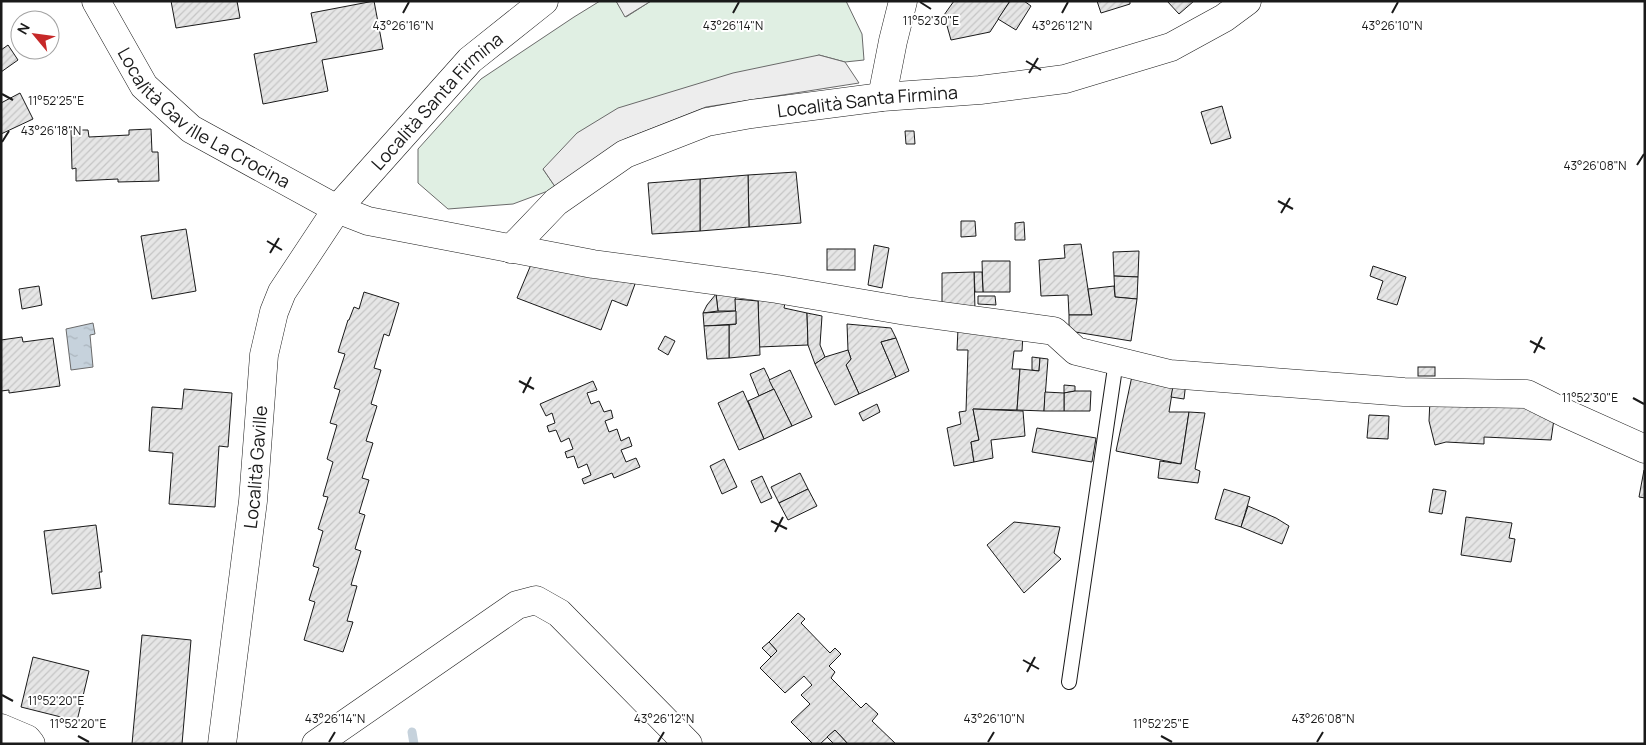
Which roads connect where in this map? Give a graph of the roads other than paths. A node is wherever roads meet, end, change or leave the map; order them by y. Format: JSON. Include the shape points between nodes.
{"nodes":[{"id":1,"x":96,"y":1,"type":"edge"},
{"id":2,"x":544,"y":1,"type":"edge"},
{"id":3,"x":903,"y":1,"type":"edge"},
{"id":4,"x":1247,"y":1,"type":"edge"},
{"id":5,"x":882,"y":98,"type":"junction"},
{"id":6,"x":337,"y":210,"type":"junction"},
{"id":7,"x":511,"y":249,"type":"junction"},
{"id":8,"x":1116,"y":361,"type":"junction"},
{"id":9,"x":1645,"y":449,"type":"edge"},
{"id":10,"x":1069,"y":682,"type":"dead end"},
{"id":11,"x":1,"y":728,"type":"edge"},
{"id":12,"x":31,"y":744,"type":"edge"},
{"id":13,"x":222,"y":744,"type":"edge"},
{"id":14,"x":316,"y":744,"type":"edge"},
{"id":15,"x":688,"y":744,"type":"edge"}],
"edges":[{"from":1,"to":6,"type":"street","name":"Località Gav ille La Crocina","via":[[144,86],[191,129]]},
{"from":2,"to":6,"type":"street","name":"Località Santa Firmina","via":[[470,60]]},
{"from":3,"to":5,"type":"street"},
{"from":4,"to":5,"type":"street","name":"Località Santa Firmina","via":[[1224,18],[1171,46],[1065,79]]},
{"from":5,"to":7,"type":"street","name":"Località Santa Firmina","via":[[707,122],[625,154],[556,202]]},
{"from":6,"to":7,"type":"street","name":"Località Gav ille La Crocina","via":[[368,221]]},
{"from":6,"to":13,"type":"street","name":"Località Gaville","via":[[282,292],[264,355],[253,501]]},
{"from":7,"to":8,"type":"street","name":"Località Gav ille La Crocina","via":[[593,264],[1054,331],[1076,351]]},
{"from":8,"to":9,"type":"street","name":"Località Gav ille La Crocina","via":[[1170,374],[1404,392],[1526,394]]},
{"from":8,"to":10,"type":"lane"},
{"from":11,"to":12,"type":"street","via":[[27,739]]},
{"from":14,"to":15,"type":"street","via":[[516,605],[536,600],[558,613]]}]}
